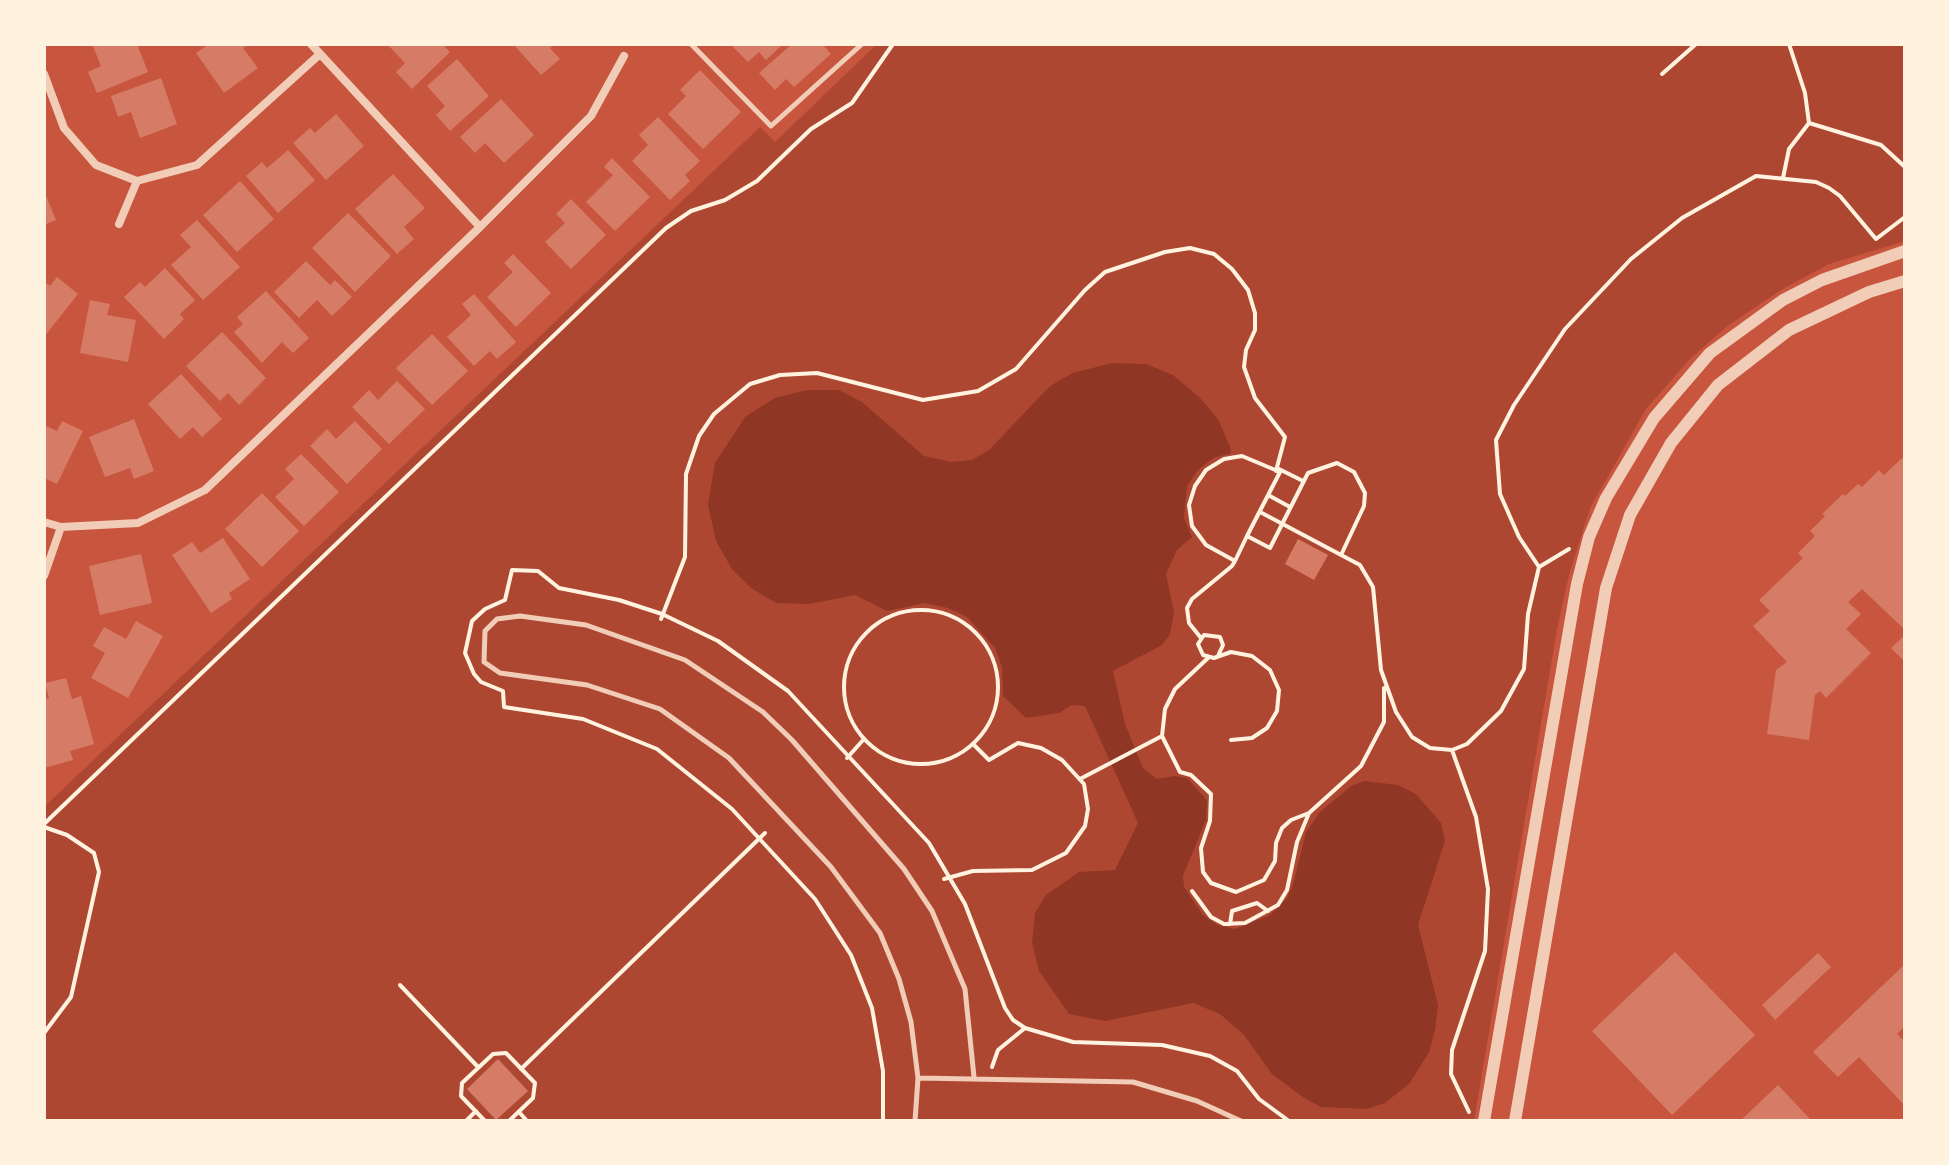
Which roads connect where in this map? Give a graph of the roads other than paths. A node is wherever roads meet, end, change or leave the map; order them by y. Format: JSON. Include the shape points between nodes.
{"nodes":[{"id":1,"x":311,"y":44,"type":"edge"},
{"id":2,"x":691,"y":44,"type":"edge"},
{"id":3,"x":862,"y":44,"type":"edge"},
{"id":4,"x":320,"y":54,"type":"junction"},
{"id":5,"x":624,"y":56,"type":"dead end"},
{"id":6,"x":44,"y":74,"type":"edge"},
{"id":7,"x":137,"y":181,"type":"junction"},
{"id":8,"x":119,"y":224,"type":"dead end"},
{"id":9,"x":480,"y":227,"type":"junction"},
{"id":10,"x":1905,"y":251,"type":"edge"},
{"id":11,"x":1905,"y":281,"type":"edge"},
{"id":12,"x":44,"y":522,"type":"edge"},
{"id":13,"x":61,"y":527,"type":"junction"},
{"id":14,"x":44,"y":576,"type":"edge"},
{"id":15,"x":974,"y":1077,"type":"junction"},
{"id":16,"x":918,"y":1078,"type":"junction"},
{"id":17,"x":915,"y":1121,"type":"edge"},
{"id":18,"x":1241,"y":1121,"type":"edge"},
{"id":19,"x":1484,"y":1121,"type":"edge"},
{"id":20,"x":1515,"y":1121,"type":"edge"}],
"edges":[{"from":1,"to":4,"type":"street"},
{"from":2,"to":3,"type":"lane","via":[[771,126]]},
{"from":4,"to":7,"type":"street","via":[[197,165]]},
{"from":4,"to":9,"type":"street"},
{"from":5,"to":9,"type":"street","via":[[591,116]]},
{"from":6,"to":7,"type":"street","via":[[64,128],[96,165]]},
{"from":7,"to":8,"type":"street"},
{"from":9,"to":13,"type":"street","via":[[205,490],[138,523]]},
{"from":10,"to":19,"type":"street","via":[[1822,280],[1783,300],[1710,353],[1654,418],[1606,498],[1577,584]]},
{"from":11,"to":20,"type":"street","via":[[1789,330],[1741,365],[1693,413],[1630,515],[1606,588]]},
{"from":12,"to":13,"type":"street"},
{"from":13,"to":14,"type":"street"},
{"from":15,"to":16,"type":"lane"},
{"from":15,"to":16,"type":"lane","via":[[965,989],[932,911],[904,869],[763,712],[685,660],[586,625],[520,616],[497,619],[485,631],[484,662],[500,673],[587,685],[660,709],[729,758],[831,867],[880,933],[890,956],[911,1022]]},
{"from":15,"to":18,"type":"lane","via":[[1133,1082]]},
{"from":16,"to":17,"type":"lane"}]}
